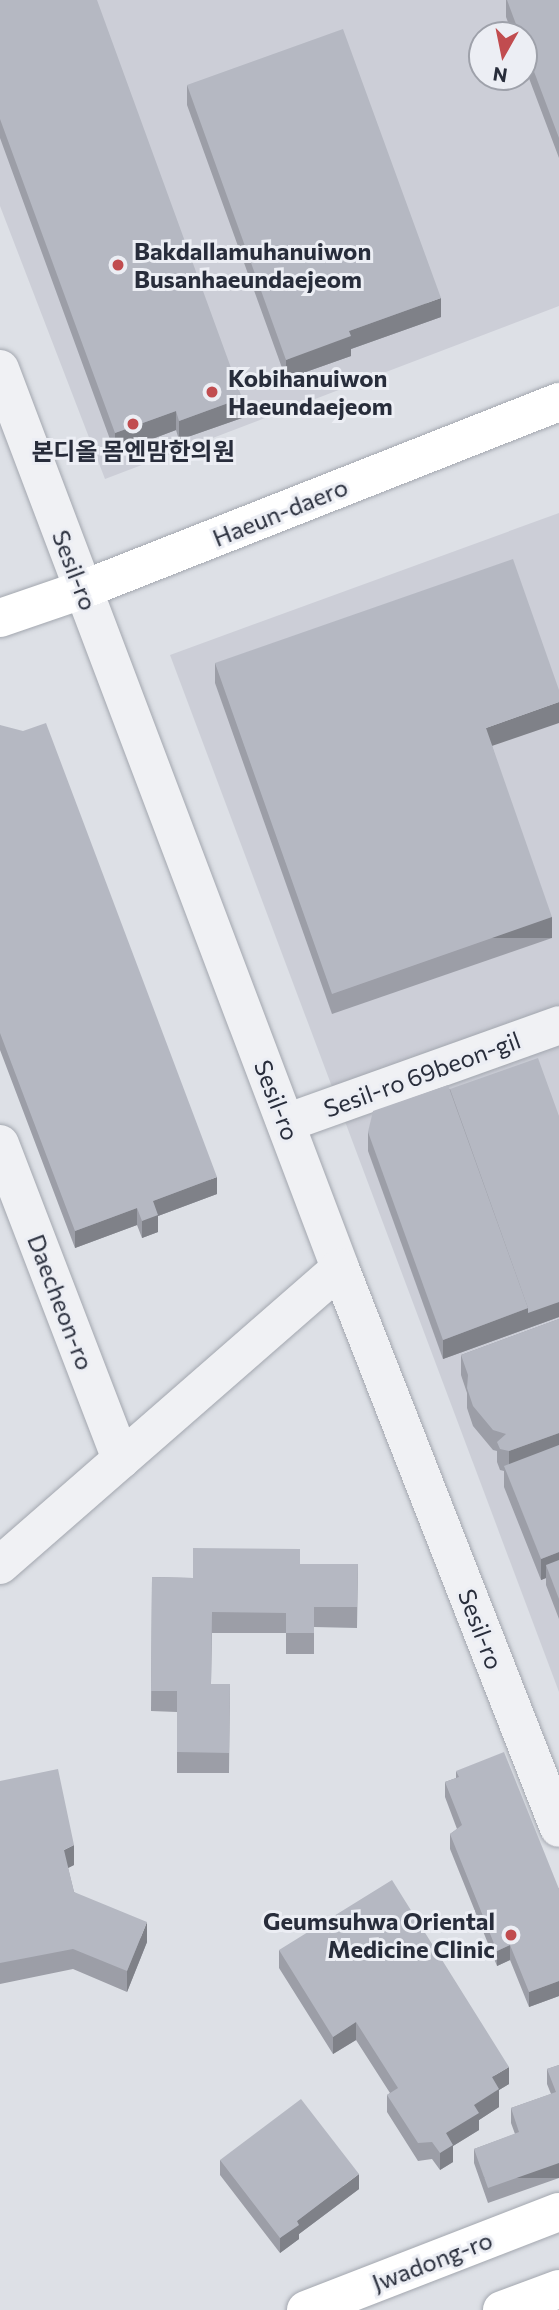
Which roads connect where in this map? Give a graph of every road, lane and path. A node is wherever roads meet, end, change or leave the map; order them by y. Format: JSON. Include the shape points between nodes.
{"nodes":[{"id":1,"x":0,"y":369,"type":"edge"},
{"id":2,"x":559,"y":402,"type":"edge"},
{"id":3,"x":82,"y":590,"type":"junction"},
{"id":4,"x":0,"y":618,"type":"edge"},
{"id":5,"x":559,"y":1026,"type":"edge"},
{"id":6,"x":286,"y":1123,"type":"junction"},
{"id":7,"x":0,"y":1144,"type":"edge"},
{"id":8,"x":340,"y":1268,"type":"junction"},
{"id":9,"x":121,"y":1460,"type":"junction"},
{"id":10,"x":0,"y":1565,"type":"edge"},
{"id":11,"x":552,"y":1791,"type":"edge"},
{"id":12,"x":559,"y":1828,"type":"edge"},
{"id":13,"x":559,"y":2212,"type":"edge"},
{"id":14,"x":559,"y":2289,"type":"edge"},
{"id":15,"x":306,"y":2310,"type":"edge"},
{"id":16,"x":502,"y":2310,"type":"edge"}],
"edges":[{"from":1,"to":3,"type":"street","name":"Sesil-ro"},
{"from":2,"to":3,"type":"main road","name":"Haeun-daero"},
{"from":3,"to":4,"type":"main road","name":"Haeun-daero"},
{"from":3,"to":6,"type":"street","name":"Sesil-ro"},
{"from":5,"to":6,"type":"street","name":"Sesil-ro 69beon-gil"},
{"from":6,"to":8,"type":"street","name":"Sesil-ro"},
{"from":7,"to":9,"type":"street","name":"Daecheon-ro"},
{"from":8,"to":9,"type":"street"},
{"from":8,"to":11,"type":"street","name":"Sesil-ro"},
{"from":9,"to":10,"type":"street"},
{"from":11,"to":12,"type":"street","name":"Sesil-ro"},
{"from":13,"to":15,"type":"main road","name":"Jwadong-ro"},
{"from":14,"to":16,"type":"main road"}]}
